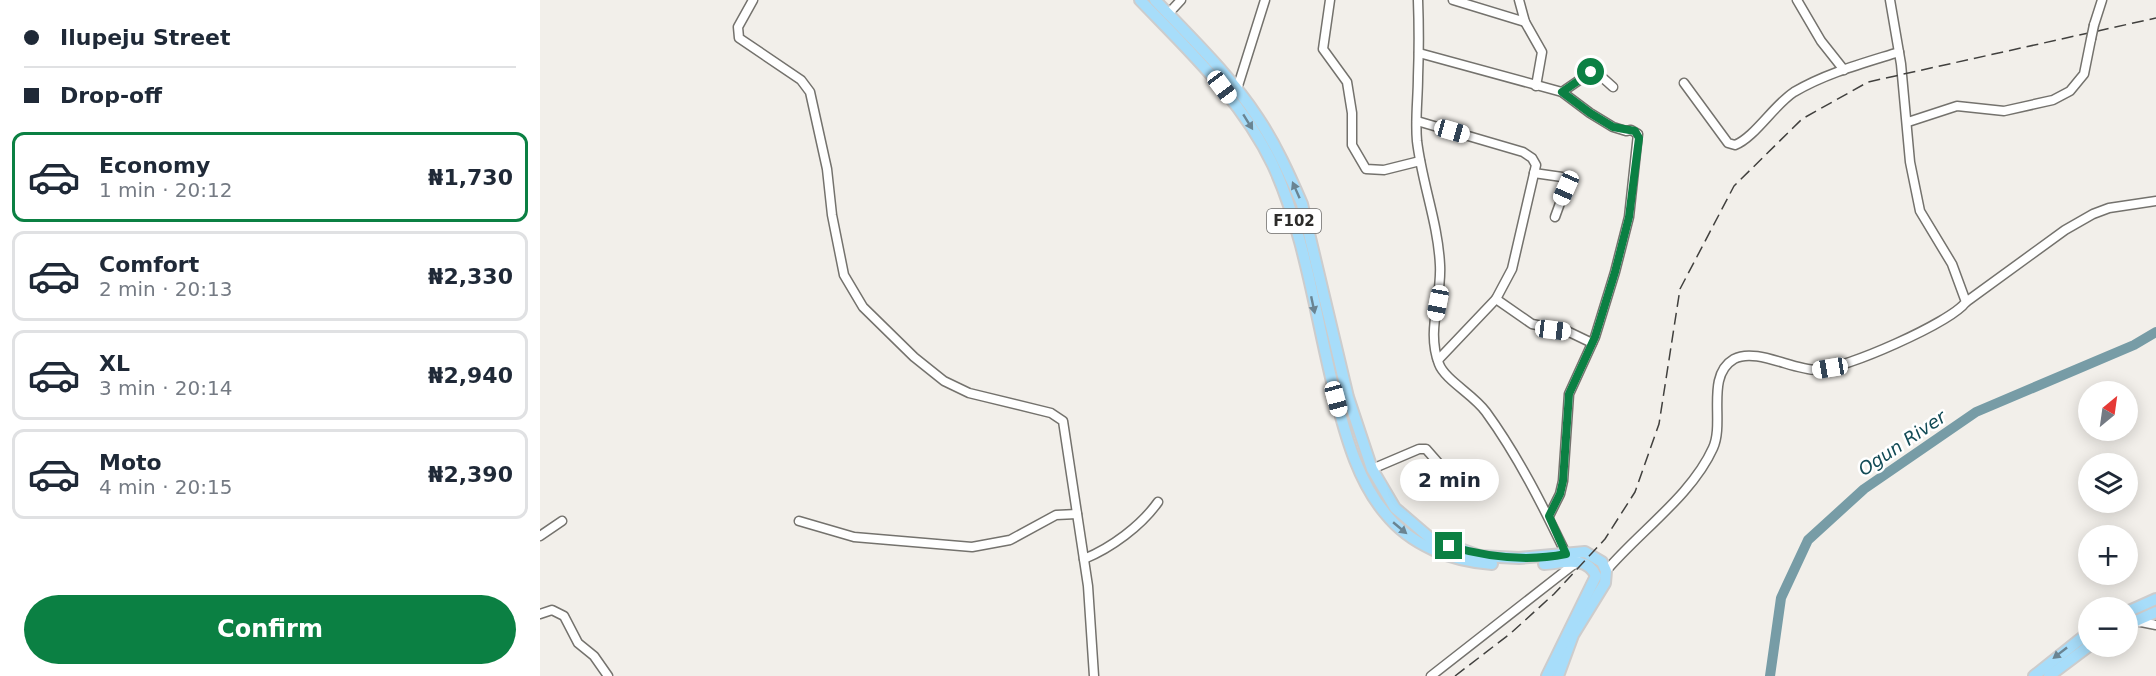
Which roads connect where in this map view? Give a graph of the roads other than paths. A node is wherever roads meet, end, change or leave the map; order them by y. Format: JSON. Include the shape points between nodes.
{"nodes":[{"id":1,"x":753,"y":0,"type":"edge"},
{"id":2,"x":1140,"y":0,"type":"edge"},
{"id":3,"x":1155,"y":0,"type":"edge"},
{"id":4,"x":1181,"y":0,"type":"edge"},
{"id":5,"x":1265,"y":0,"type":"edge"},
{"id":6,"x":1330,"y":0,"type":"edge"},
{"id":7,"x":1418,"y":0,"type":"edge"},
{"id":8,"x":1453,"y":0,"type":"edge"},
{"id":9,"x":1519,"y":0,"type":"edge"},
{"id":10,"x":1797,"y":0,"type":"edge"},
{"id":11,"x":1890,"y":0,"type":"edge"},
{"id":12,"x":2102,"y":0,"type":"edge"},
{"id":13,"x":1168,"y":14,"type":"junction"},
{"id":14,"x":1525,"y":22,"type":"junction"},
{"id":15,"x":1899,"y":52,"type":"junction"},
{"id":16,"x":1419,"y":53,"type":"junction"},
{"id":17,"x":1844,"y":70,"type":"junction"},
{"id":18,"x":1683,"y":83,"type":"dead end"},
{"id":19,"x":1536,"y":86,"type":"junction"},
{"id":20,"x":1613,"y":87,"type":"dead end"},
{"id":21,"x":1238,"y":89,"type":"junction"},
{"id":22,"x":1562,"y":92,"type":"junction"},
{"id":23,"x":1417,"y":121,"type":"junction"},
{"id":24,"x":1908,"y":122,"type":"junction"},
{"id":25,"x":1420,"y":161,"type":"junction"},
{"id":26,"x":1534,"y":172,"type":"junction"},
{"id":27,"x":2156,"y":201,"type":"edge"},
{"id":28,"x":1555,"y":217,"type":"dead end"},
{"id":29,"x":1496,"y":299,"type":"junction"},
{"id":30,"x":1966,"y":302,"type":"junction"},
{"id":31,"x":1592,"y":343,"type":"junction"},
{"id":32,"x":1438,"y":360,"type":"junction"},
{"id":33,"x":1374,"y":474,"type":"junction"},
{"id":34,"x":1364,"y":483,"type":"junction"},
{"id":35,"x":1462,"y":490,"type":"dead end"},
{"id":36,"x":1158,"y":502,"type":"dead end"},
{"id":37,"x":1077,"y":514,"type":"junction"},
{"id":38,"x":1549,"y":516,"type":"junction"},
{"id":39,"x":562,"y":521,"type":"dead end"},
{"id":40,"x":799,"y":521,"type":"dead end"},
{"id":41,"x":540,"y":536,"type":"edge"},
{"id":42,"x":1566,"y":554,"type":"junction"},
{"id":43,"x":1084,"y":559,"type":"junction"},
{"id":44,"x":1578,"y":561,"type":"junction"},
{"id":45,"x":1606,"y":571,"type":"junction"},
{"id":46,"x":2156,"y":599,"type":"edge"},
{"id":47,"x":2138,"y":607,"type":"edge"},
{"id":48,"x":2156,"y":612,"type":"edge"},
{"id":49,"x":540,"y":614,"type":"edge"},
{"id":50,"x":2138,"y":620,"type":"edge"},
{"id":51,"x":2138,"y":624,"type":"edge"},
{"id":52,"x":2156,"y":625,"type":"edge"},
{"id":53,"x":2078,"y":641,"type":"edge"},
{"id":54,"x":2078,"y":654,"type":"edge"},
{"id":55,"x":608,"y":676,"type":"edge"},
{"id":56,"x":1094,"y":676,"type":"edge"},
{"id":57,"x":1431,"y":676,"type":"edge"},
{"id":58,"x":1547,"y":676,"type":"edge"},
{"id":59,"x":1558,"y":676,"type":"edge"},
{"id":60,"x":2034,"y":676,"type":"edge"},
{"id":61,"x":2049,"y":676,"type":"edge"}],
"edges":[{"from":1,"to":37,"type":"street","via":[[738,27],[739,38],[801,80],[810,92],[849,286],[877,323],[944,381],[969,393],[1058,416],[1066,431]]},
{"from":2,"to":34,"type":"main road","number":"F102","one_way":true,"via":[[1222,87],[1244,115],[1273,165],[1294,221],[1340,411]]},
{"from":3,"to":13,"type":"main road","number":"F102"},
{"from":4,"to":13,"type":"street"},
{"from":5,"to":21,"type":"street"},
{"from":6,"to":25,"type":"street","via":[[1323,49],[1347,82],[1353,145],[1366,169],[1384,170]]},
{"from":7,"to":16,"type":"street"},
{"from":8,"to":14,"type":"street"},
{"from":9,"to":14,"type":"street"},
{"from":10,"to":17,"type":"street"},
{"from":11,"to":15,"type":"street"},
{"from":12,"to":24,"type":"street","bridge":true,"via":[[2084,74],[2070,92],[2004,111],[1957,106]]},
{"from":13,"to":21,"type":"main road","number":"F102"},
{"from":14,"to":19,"type":"street","via":[[1542,52]]},
{"from":15,"to":17,"type":"street"},
{"from":15,"to":24,"type":"street"},
{"from":16,"to":19,"type":"street"},
{"from":16,"to":23,"type":"street"},
{"from":17,"to":18,"type":"street","via":[[1792,93],[1745,140],[1735,145],[1728,143]]},
{"from":19,"to":22,"type":"street"},
{"from":20,"to":22,"type":"street","via":[[1594,70]]},
{"from":33,"to":21,"type":"main road","number":"F102","one_way":true,"via":[[1348,397],[1302,204],[1269,136]]},
{"from":22,"to":31,"type":"street","via":[[1613,127],[1635,131],[1639,138],[1629,217]]},
{"from":23,"to":25,"type":"street"},
{"from":23,"to":26,"type":"street","via":[[1523,152],[1536,165]]},
{"from":24,"to":30,"type":"street","via":[[1910,162],[1920,211],[1952,264]]},
{"from":25,"to":32,"type":"street","via":[[1440,262],[1441,284],[1432,340]]},
{"from":26,"to":28,"type":"street","via":[[1562,177],[1568,184]]},
{"from":26,"to":29,"type":"street","via":[[1512,269]]},
{"from":27,"to":30,"type":"street","via":[[2093,214]]},
{"from":29,"to":31,"type":"street","via":[[1532,324]]},
{"from":29,"to":32,"type":"street"},
{"from":30,"to":45,"type":"street","via":[[1950,315],[1842,366],[1818,370],[1747,355],[1734,359],[1720,377],[1719,432],[1698,473]]},
{"from":31,"to":38,"type":"street","via":[[1569,394],[1563,481]]},
{"from":32,"to":38,"type":"street","via":[[1445,375],[1486,412]]},
{"from":33,"to":34,"type":"main road"},
{"from":33,"to":35,"type":"street","via":[[1419,449],[1426,449]]},
{"from":33,"to":42,"type":"main road","number":"F102","via":[[1405,519],[1443,544],[1480,556]]},
{"from":34,"to":44,"type":"main road","number":"F102","one_way":true,"via":[[1397,527],[1446,555],[1474,562],[1518,565]]},
{"from":36,"to":43,"type":"street","via":[[1125,534]]},
{"from":37,"to":40,"type":"street","via":[[1056,516],[1010,540],[972,547],[854,537]]},
{"from":37,"to":43,"type":"street"},
{"from":38,"to":42,"type":"street"},
{"from":39,"to":41,"type":"street"},
{"from":42,"to":45,"type":"main road","number":"F102","via":[[1591,554]]},
{"from":43,"to":56,"type":"street"},
{"from":44,"to":57,"type":"street"},
{"from":44,"to":58,"type":"main road","via":[[1594,570],[1595,580]]},
{"from":45,"to":59,"type":"main road","via":[[1602,589],[1573,635]]},
{"from":46,"to":47,"type":"main road"},
{"from":48,"to":50,"type":"main road"},
{"from":49,"to":55,"type":"street","via":[[552,610],[564,616],[578,643],[594,656]]},
{"from":51,"to":52,"type":"street"},
{"from":53,"to":60,"type":"main road","one_way":true},
{"from":54,"to":61,"type":"main road"}]}
